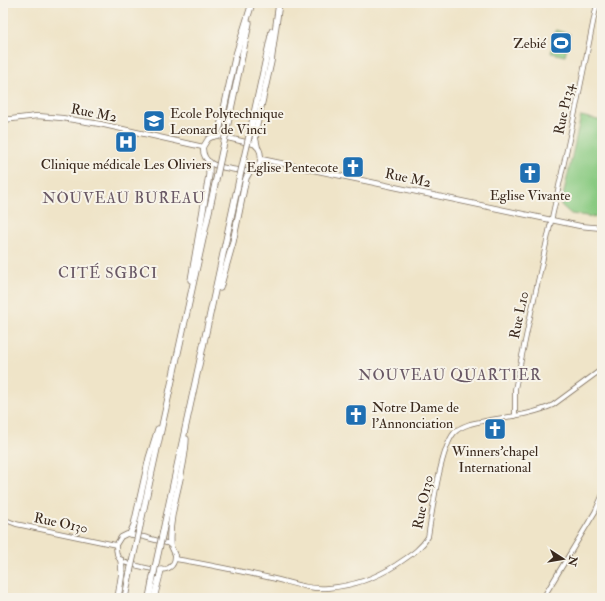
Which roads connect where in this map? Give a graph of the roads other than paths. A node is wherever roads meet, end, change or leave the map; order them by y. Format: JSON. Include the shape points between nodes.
{"nodes":[{"id":1,"x":253,"y":3,"type":"edge"},
{"id":2,"x":278,"y":3,"type":"edge"},
{"id":3,"x":597,"y":3,"type":"edge"},
{"id":4,"x":3,"y":120,"type":"edge"},
{"id":5,"x":214,"y":136,"type":"junction"},
{"id":6,"x":257,"y":146,"type":"junction"},
{"id":7,"x":203,"y":147,"type":"junction"},
{"id":8,"x":261,"y":159,"type":"junction"},
{"id":9,"x":209,"y":162,"type":"junction"},
{"id":10,"x":250,"y":171,"type":"junction"},
{"id":11,"x":551,"y":220,"type":"junction"},
{"id":12,"x":602,"y":228,"type":"edge"},
{"id":13,"x":184,"y":323,"type":"junction"},
{"id":14,"x":208,"y":329,"type":"junction"},
{"id":15,"x":602,"y":371,"type":"edge"},
{"id":16,"x":166,"y":404,"type":"junction"},
{"id":17,"x":515,"y":416,"type":"junction"},
{"id":18,"x":186,"y":427,"type":"junction"},
{"id":19,"x":602,"y":496,"type":"edge"},
{"id":20,"x":3,"y":518,"type":"edge"},
{"id":21,"x":130,"y":534,"type":"junction"},
{"id":22,"x":170,"y":544,"type":"junction"},
{"id":23,"x":116,"y":545,"type":"junction"},
{"id":24,"x":175,"y":559,"type":"junction"},
{"id":25,"x":121,"y":560,"type":"junction"},
{"id":26,"x":161,"y":570,"type":"junction"},
{"id":27,"x":118,"y":598,"type":"edge"},
{"id":28,"x":125,"y":598,"type":"edge"},
{"id":29,"x":149,"y":598,"type":"edge"},
{"id":30,"x":154,"y":598,"type":"edge"},
{"id":31,"x":543,"y":598,"type":"edge"}],
"edges":[{"from":1,"to":5,"type":"highway","via":[[235,58],[220,127]]},
{"from":1,"to":13,"type":"highway","bridge":true},
{"from":2,"to":6,"type":"highway","via":[[271,62],[256,129]]},
{"from":2,"to":14,"type":"highway","bridge":true},
{"from":3,"to":11,"type":"street","name":"Rue P134"},
{"from":4,"to":7,"type":"main road","name":"Rue M2","via":[[37,116],[62,118]]},
{"from":5,"to":6,"type":"main road","via":[[250,142]]},
{"from":5,"to":7,"type":"main road","via":[[208,139]]},
{"from":6,"to":8,"type":"main road"},
{"from":7,"to":9,"type":"main road","via":[[204,157]]},
{"from":8,"to":10,"type":"main road"},
{"from":8,"to":11,"type":"main road","name":"Rue M2"},
{"from":9,"to":10,"type":"main road","via":[[244,172]]},
{"from":9,"to":13,"type":"highway"},
{"from":10,"to":14,"type":"highway","via":[[246,178],[233,242]]},
{"from":11,"to":12,"type":"main road","name":"Rue M2"},
{"from":11,"to":17,"type":"street","name":"Rue L10","via":[[515,390]]},
{"from":13,"to":16,"type":"highway"},
{"from":14,"to":18,"type":"highway"},
{"from":15,"to":17,"type":"street","name":"Rue O130","via":[[595,373],[553,405]]},
{"from":16,"to":21,"type":"highway"},
{"from":16,"to":28,"type":"highway","bridge":true},
{"from":17,"to":24,"type":"street","name":"Rue O130","via":[[470,424],[455,432],[450,438],[441,469],[428,537],[415,552],[390,569],[366,580],[327,588],[303,586]]},
{"from":18,"to":22,"type":"highway","via":[[186,454],[169,531]]},
{"from":18,"to":29,"type":"highway","bridge":true},
{"from":19,"to":31,"type":"street"},
{"from":20,"to":23,"type":"street","name":"Rue O130","via":[[16,524]]},
{"from":21,"to":22,"type":"street"},
{"from":21,"to":23,"type":"street","via":[[121,537]]},
{"from":22,"to":24,"type":"street"},
{"from":23,"to":25,"type":"street","via":[[117,555]]},
{"from":24,"to":26,"type":"street","via":[[170,566]]},
{"from":25,"to":26,"type":"street"},
{"from":25,"to":27,"type":"highway"},
{"from":26,"to":30,"type":"highway"}]}
